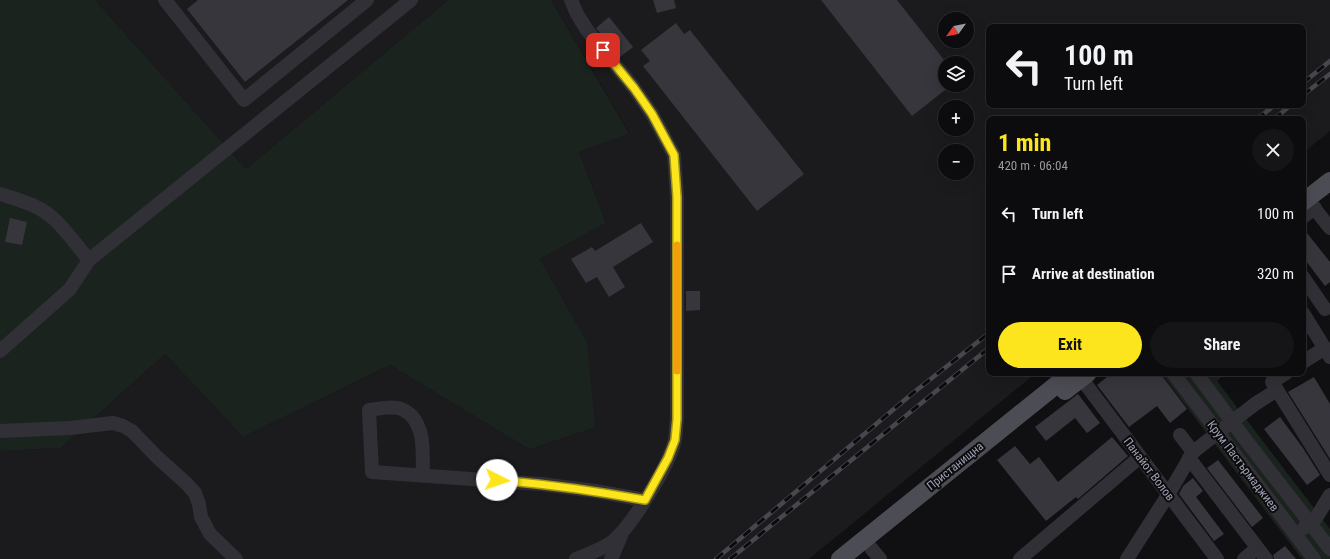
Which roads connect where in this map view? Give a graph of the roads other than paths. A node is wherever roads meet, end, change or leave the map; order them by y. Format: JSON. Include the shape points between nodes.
{"nodes":[{"id":1,"x":367,"y":0,"type":"edge"},
{"id":2,"x":412,"y":0,"type":"edge"},
{"id":3,"x":571,"y":0,"type":"edge"},
{"id":4,"x":168,"y":1,"type":"edge"},
{"id":5,"x":1330,"y":167,"type":"edge"},
{"id":6,"x":1330,"y":181,"type":"edge"},
{"id":7,"x":0,"y":194,"type":"edge"},
{"id":8,"x":1307,"y":199,"type":"edge"},
{"id":9,"x":1330,"y":228,"type":"edge"},
{"id":10,"x":89,"y":260,"type":"junction"},
{"id":11,"x":1306,"y":281,"type":"edge"},
{"id":12,"x":1327,"y":306,"type":"edge"},
{"id":13,"x":1306,"y":317,"type":"edge"},
{"id":14,"x":0,"y":351,"type":"edge"},
{"id":15,"x":1327,"y":352,"type":"edge"},
{"id":16,"x":1306,"y":361,"type":"edge"},
{"id":17,"x":1079,"y":376,"type":"edge"},
{"id":18,"x":1079,"y":376,"type":"edge"},
{"id":19,"x":1081,"y":376,"type":"edge"},
{"id":20,"x":1175,"y":376,"type":"edge"},
{"id":21,"x":1198,"y":376,"type":"edge"},
{"id":22,"x":1281,"y":376,"type":"edge"},
{"id":23,"x":1277,"y":390,"type":"junction"},
{"id":24,"x":1232,"y":422,"type":"junction"},
{"id":25,"x":0,"y":430,"type":"edge"},
{"id":26,"x":1218,"y":432,"type":"junction"},
{"id":27,"x":1180,"y":434,"type":"dead end"},
{"id":28,"x":1191,"y":455,"type":"junction"},
{"id":29,"x":1140,"y":457,"type":"junction"},
{"id":30,"x":1330,"y":475,"type":"edge"},
{"id":31,"x":423,"y":476,"type":"junction"},
{"id":32,"x":1168,"y":495,"type":"junction"},
{"id":33,"x":1330,"y":495,"type":"edge"},
{"id":34,"x":645,"y":500,"type":"junction"},
{"id":35,"x":1310,"y":524,"type":"junction"},
{"id":36,"x":624,"y":531,"type":"junction"},
{"id":37,"x":1296,"y":535,"type":"junction"},
{"id":38,"x":1330,"y":549,"type":"edge"},
{"id":39,"x":876,"y":553,"type":"edge"},
{"id":40,"x":1262,"y":554,"type":"edge"},
{"id":41,"x":236,"y":559,"type":"edge"},
{"id":42,"x":576,"y":559,"type":"edge"},
{"id":43,"x":611,"y":559,"type":"edge"},
{"id":44,"x":840,"y":559,"type":"edge"},
{"id":45,"x":858,"y":559,"type":"edge"},
{"id":46,"x":1020,"y":559,"type":"edge"},
{"id":47,"x":1127,"y":559,"type":"edge"},
{"id":48,"x":1217,"y":559,"type":"edge"},
{"id":49,"x":1244,"y":559,"type":"edge"},
{"id":50,"x":1314,"y":559,"type":"edge"}],
"edges":[{"from":1,"to":4,"type":"street","via":[[244,100]]},
{"from":2,"to":10,"type":"street"},
{"from":3,"to":34,"type":"street","via":[[587,30],[652,114],[674,155],[677,197],[677,419],[675,440],[668,458]]},
{"from":5,"to":8,"type":"main road"},
{"from":6,"to":8,"type":"main road"},
{"from":7,"to":10,"type":"street","via":[[41,209],[54,219]]},
{"from":8,"to":9,"type":"street"},
{"from":10,"to":14,"type":"street","via":[[70,289]]},
{"from":11,"to":12,"type":"street"},
{"from":12,"to":13,"type":"street"},
{"from":13,"to":15,"type":"street"},
{"from":15,"to":16,"type":"street"},
{"from":17,"to":39,"type":"main road","name":"Пристанищна"},
{"from":18,"to":44,"type":"main road","name":"Пристанищна"},
{"from":19,"to":29,"type":"street","name":"Панайот Волов"},
{"from":20,"to":26,"type":"street","name":"Крум Пастърмаджиев"},
{"from":21,"to":24,"type":"street","name":"Крум Пастърмаджиев"},
{"from":22,"to":23,"type":"street","via":[[1272,382]]},
{"from":23,"to":24,"type":"street"},
{"from":23,"to":30,"type":"street"},
{"from":24,"to":26,"type":"street"},
{"from":24,"to":35,"type":"street","name":"Крум Пастърмаджиев"},
{"from":25,"to":41,"type":"street","via":[[70,428],[113,423],[123,426],[132,431],[187,484],[194,493],[201,517],[210,534]]},
{"from":26,"to":28,"type":"street"},
{"from":26,"to":37,"type":"street","name":"Крум Пастърмаджиев"},
{"from":27,"to":28,"type":"street"},
{"from":28,"to":32,"type":"street"},
{"from":28,"to":40,"type":"street"},
{"from":29,"to":32,"type":"street","name":"Панайот Волов"},
{"from":29,"to":46,"type":"street"},
{"from":31,"to":31,"type":"street","via":[[422,441],[416,421],[399,408],[369,410],[372,472]]},
{"from":31,"to":34,"type":"street","via":[[541,484]]},
{"from":32,"to":47,"type":"street"},
{"from":32,"to":48,"type":"street","name":"Панайот Волов"},
{"from":33,"to":35,"type":"street"},
{"from":34,"to":36,"type":"street"},
{"from":35,"to":37,"type":"street"},
{"from":35,"to":38,"type":"street","name":"Крум Пастърмаджиев"},
{"from":36,"to":42,"type":"street","via":[[598,550]]},
{"from":36,"to":43,"type":"street"},
{"from":37,"to":50,"type":"street","name":"Крум Пастърмаджиев"},
{"from":39,"to":45,"type":"main road","name":"Пристанищна"},
{"from":40,"to":49,"type":"street"}]}
